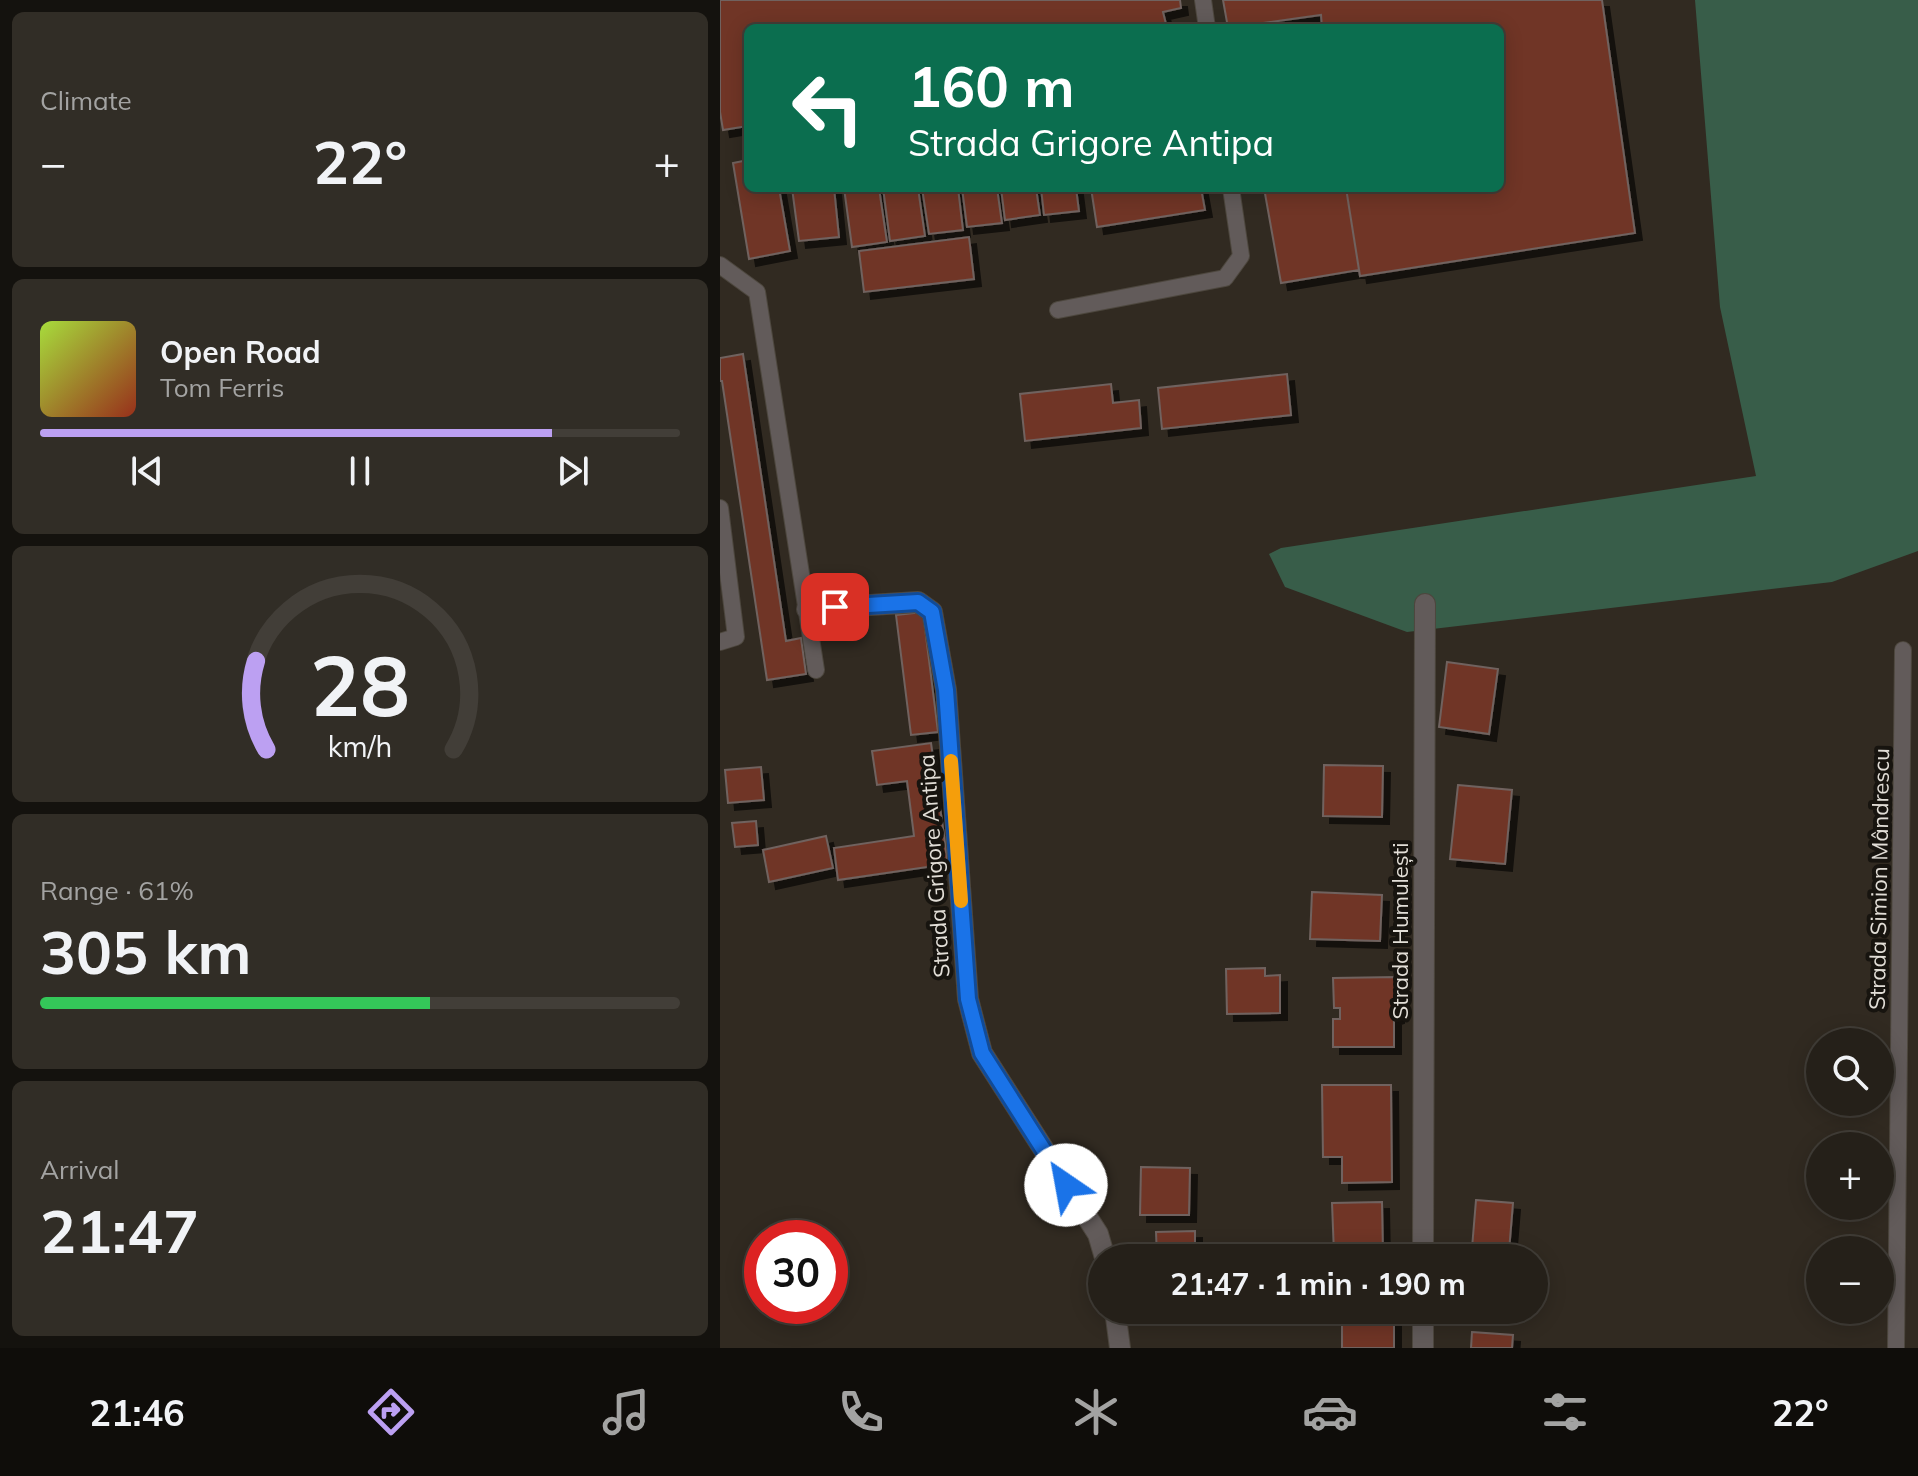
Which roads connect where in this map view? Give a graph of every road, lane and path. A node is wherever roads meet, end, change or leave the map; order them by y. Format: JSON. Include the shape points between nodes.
{"nodes":[{"id":1,"x":1203,"y":0,"type":"edge"},
{"id":2,"x":1206,"y":24,"type":"edge"},
{"id":3,"x":1232,"y":192,"type":"edge"},
{"id":4,"x":720,"y":265,"type":"edge"},
{"id":5,"x":1058,"y":310,"type":"dead end"},
{"id":6,"x":720,"y":508,"type":"edge"},
{"id":7,"x":1425,"y":604,"type":"dead end"},
{"id":8,"x":807,"y":609,"type":"junction"},
{"id":9,"x":720,"y":642,"type":"edge"},
{"id":10,"x":1903,"y":650,"type":"dead end"},
{"id":11,"x":816,"y":670,"type":"dead end"},
{"id":12,"x":1101,"y":1244,"type":"edge"},
{"id":13,"x":1423,"y":1244,"type":"edge"},
{"id":14,"x":1117,"y":1324,"type":"edge"},
{"id":15,"x":1423,"y":1324,"type":"edge"},
{"id":16,"x":1120,"y":1348,"type":"edge"},
{"id":17,"x":1423,"y":1348,"type":"edge"},
{"id":18,"x":1896,"y":1348,"type":"edge"}],
"edges":[{"from":1,"to":2,"type":"lane"},
{"from":3,"to":5,"type":"lane","via":[[1241,256],[1225,278]]},
{"from":4,"to":8,"type":"lane","via":[[757,292]]},
{"from":6,"to":9,"type":"lane","via":[[736,637]]},
{"from":7,"to":13,"type":"street","name":"Strada Humulești"},
{"from":8,"to":11,"type":"lane"},
{"from":8,"to":12,"type":"street","name":"Strada Grigore Antipa","via":[[918,602],[932,612],[946,690],[968,999],[982,1053]]},
{"from":10,"to":18,"type":"lane","name":"Strada Simion Mândrescu"},
{"from":14,"to":16,"type":"street"},
{"from":15,"to":17,"type":"street"}]}
